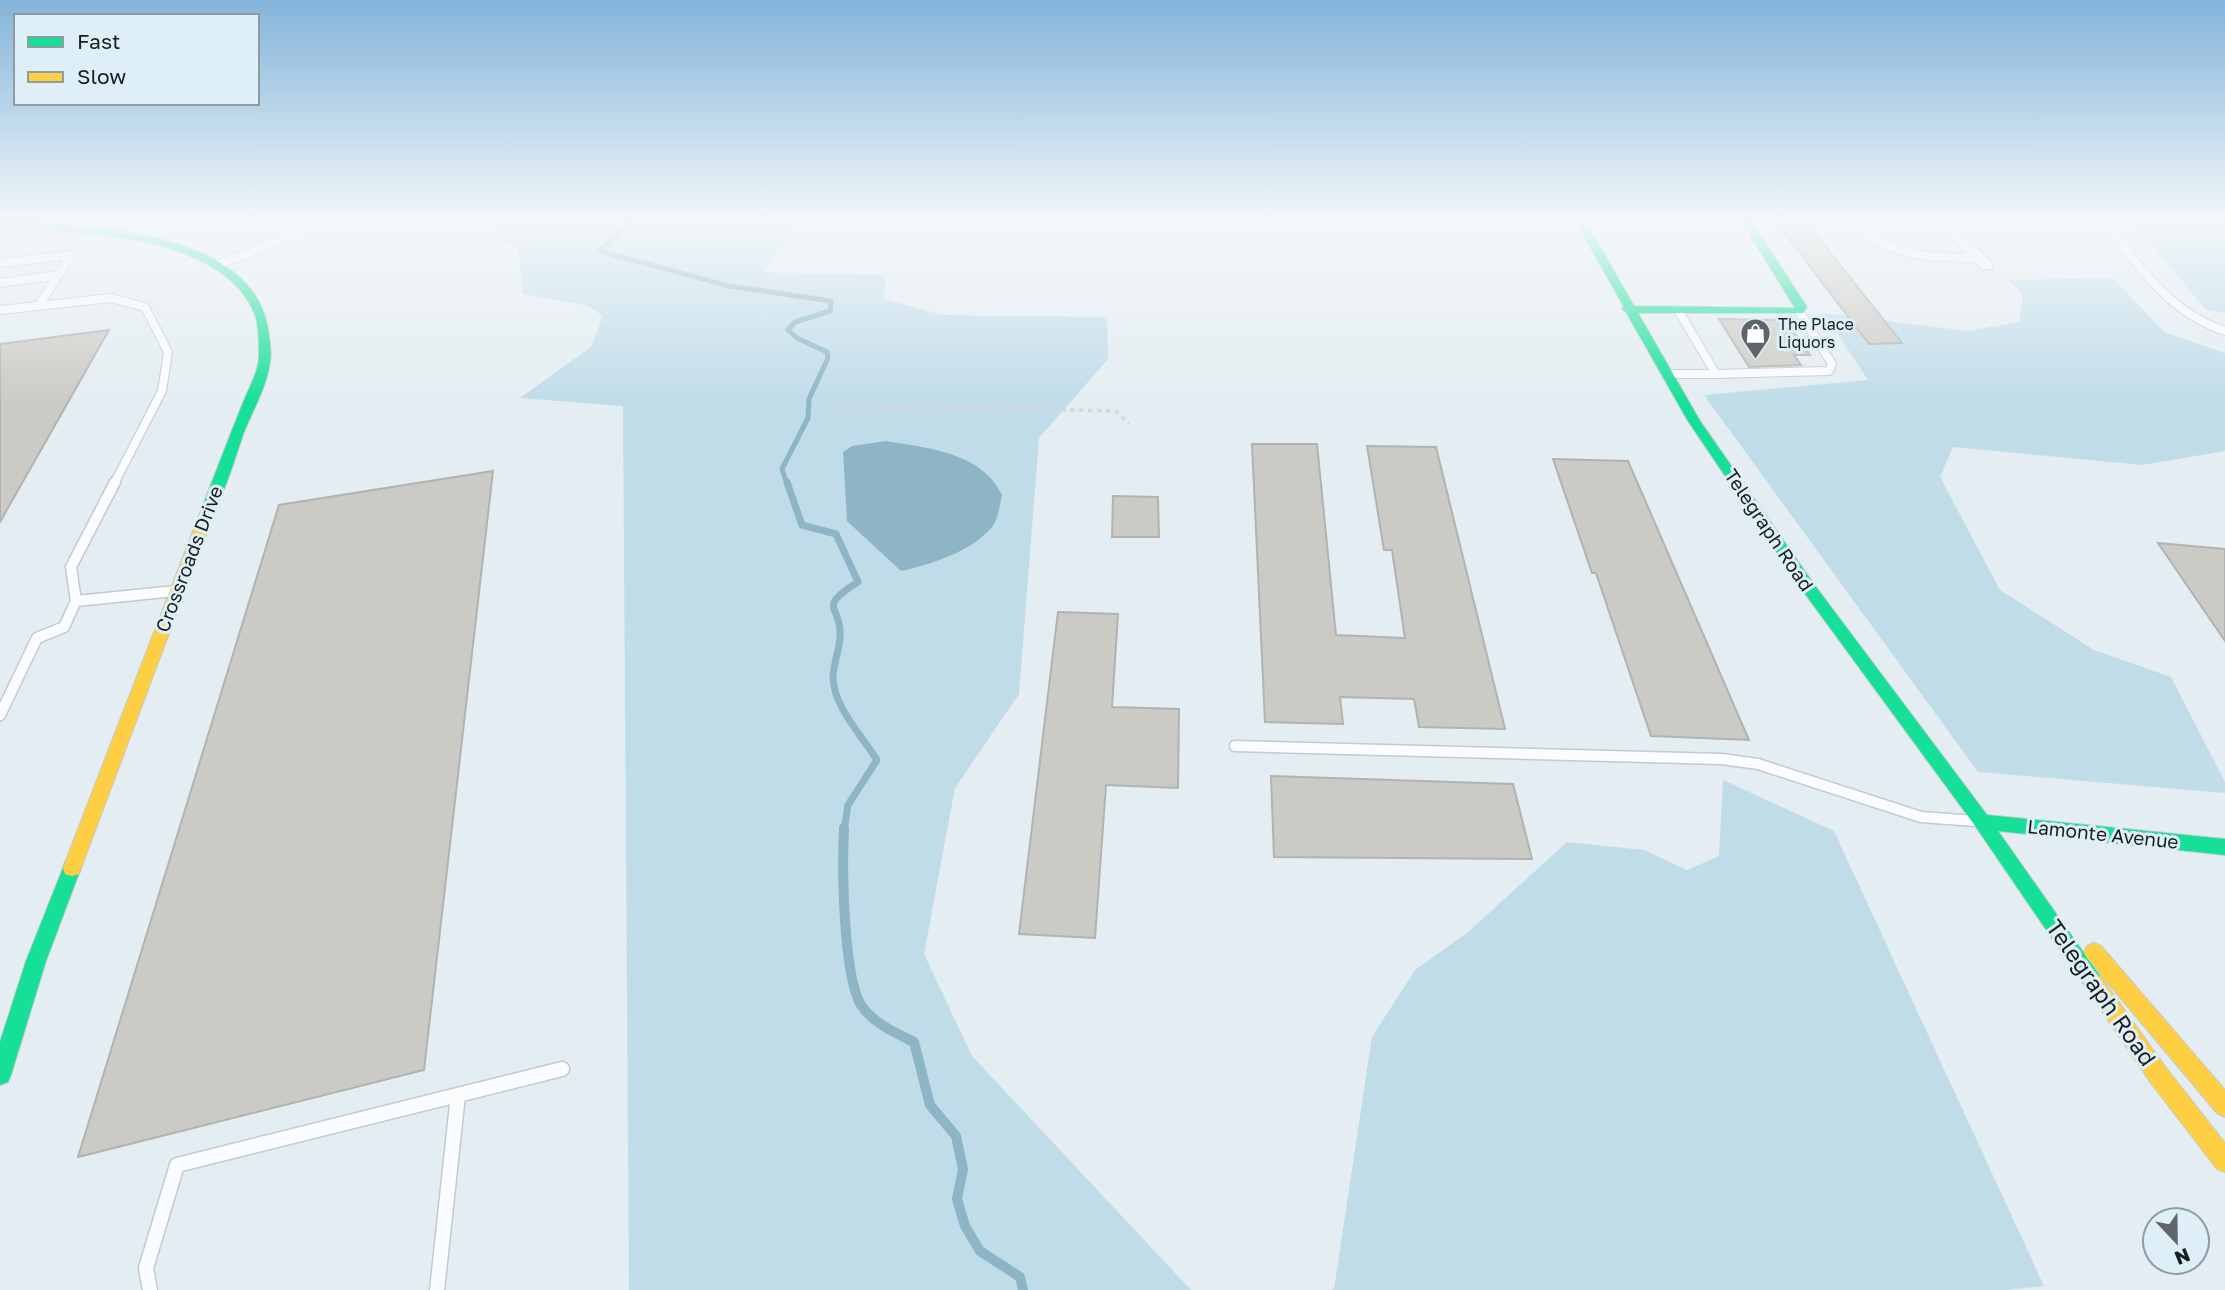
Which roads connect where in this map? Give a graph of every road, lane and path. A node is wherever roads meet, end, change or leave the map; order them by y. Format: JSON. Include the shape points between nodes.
{"nodes":[{"id":1,"x":53,"y":282,"type":"edge"},
{"id":2,"x":239,"y":282,"type":"edge"},
{"id":3,"x":1614,"y":282,"type":"edge"},
{"id":4,"x":1784,"y":282,"type":"edge"},
{"id":5,"x":2151,"y":282,"type":"edge"},
{"id":6,"x":39,"y":305,"type":"junction"},
{"id":7,"x":1628,"y":309,"type":"junction"},
{"id":8,"x":1800,"y":309,"type":"junction"},
{"id":9,"x":0,"y":310,"type":"edge"},
{"id":10,"x":1678,"y":310,"type":"junction"},
{"id":11,"x":2225,"y":331,"type":"edge"},
{"id":12,"x":1667,"y":374,"type":"junction"},
{"id":13,"x":1716,"y":374,"type":"junction"},
{"id":14,"x":827,"y":405,"type":"dead end"},
{"id":15,"x":1129,"y":424,"type":"dead end"},
{"id":16,"x":178,"y":590,"type":"junction"},
{"id":17,"x":76,"y":601,"type":"junction"},
{"id":18,"x":0,"y":715,"type":"edge"},
{"id":19,"x":1235,"y":746,"type":"dead end"},
{"id":20,"x":1982,"y":822,"type":"junction"},
{"id":21,"x":2225,"y":846,"type":"edge"},
{"id":22,"x":562,"y":1069,"type":"dead end"},
{"id":23,"x":0,"y":1074,"type":"edge"},
{"id":24,"x":458,"y":1095,"type":"junction"},
{"id":25,"x":2225,"y":1106,"type":"edge"},
{"id":26,"x":2225,"y":1161,"type":"edge"},
{"id":27,"x":150,"y":1290,"type":"edge"},
{"id":28,"x":437,"y":1290,"type":"edge"}],
"edges":[{"from":1,"to":6,"type":"lane"},
{"from":2,"to":16,"type":"street","name":"Crossroads Drive","via":[[260,310],[265,362]]},
{"from":3,"to":7,"type":"street","name":"Telegraph Road"},
{"from":4,"to":8,"type":"street"},
{"from":5,"to":11,"type":"lane","via":[[2185,315]]},
{"from":6,"to":9,"type":"lane"},
{"from":6,"to":17,"type":"lane","via":[[111,298],[145,307],[168,352],[162,391],[71,567]]},
{"from":7,"to":10,"type":"street"},
{"from":7,"to":12,"type":"street","name":"Telegraph Road"},
{"from":8,"to":10,"type":"street"},
{"from":8,"to":13,"type":"lane","via":[[1832,364],[1829,371]]},
{"from":10,"to":13,"type":"lane"},
{"from":12,"to":13,"type":"lane"},
{"from":12,"to":20,"type":"street","name":"Telegraph Road","via":[[1808,587]]},
{"from":14,"to":15,"type":"path","via":[[1116,411]]},
{"from":16,"to":17,"type":"lane"},
{"from":16,"to":23,"type":"street","name":"Crossroads Drive","via":[[36,961]]},
{"from":17,"to":18,"type":"lane","via":[[64,626],[37,638]]},
{"from":19,"to":20,"type":"lane","via":[[1722,760],[1758,764],[1921,817]]},
{"from":20,"to":21,"type":"street","name":"Lamonte Avenue"},
{"from":20,"to":25,"type":"street","name":"Telegraph Road"},
{"from":20,"to":26,"type":"street","name":"Telegraph Road","via":[[2159,1076]]},
{"from":22,"to":24,"type":"lane"},
{"from":24,"to":27,"type":"lane","via":[[177,1164],[146,1268]]},
{"from":24,"to":28,"type":"lane"}]}
